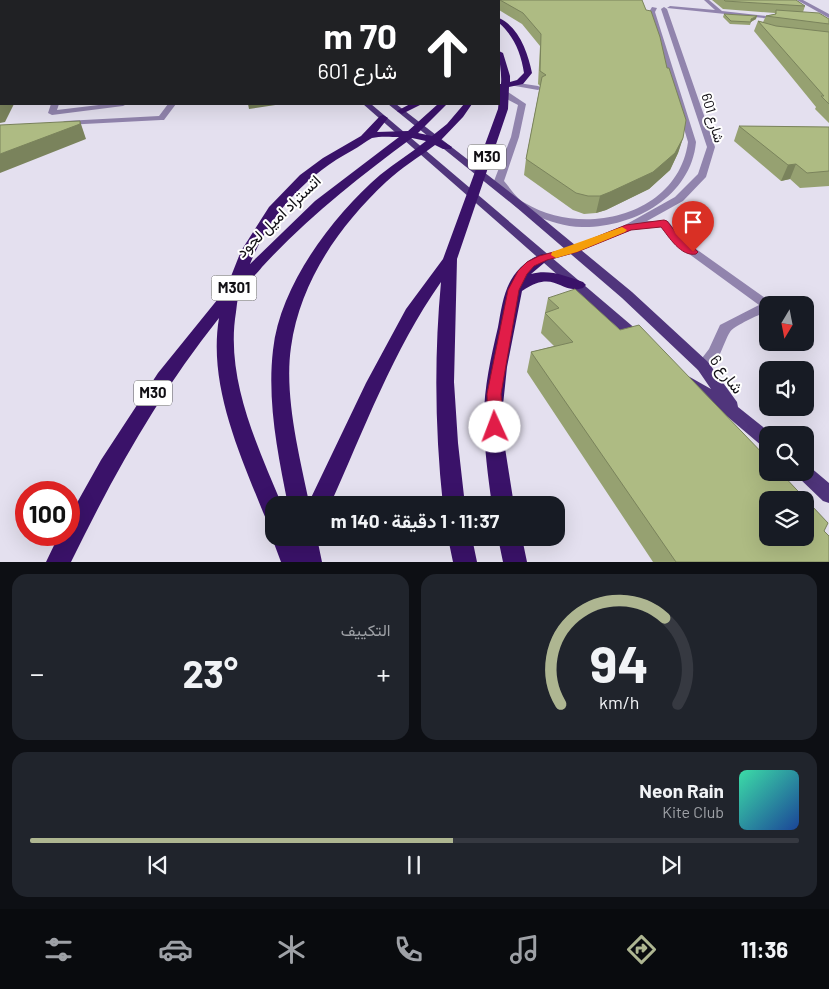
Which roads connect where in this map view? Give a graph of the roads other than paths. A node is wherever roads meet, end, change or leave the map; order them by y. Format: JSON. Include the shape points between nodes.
{"nodes":[{"id":1,"x":706,"y":0,"type":"edge"},
{"id":2,"x":800,"y":0,"type":"edge"},
{"id":3,"x":643,"y":6,"type":"edge"},
{"id":4,"x":714,"y":7,"type":"junction"},
{"id":5,"x":661,"y":8,"type":"junction"},
{"id":6,"x":721,"y":13,"type":"junction"},
{"id":7,"x":829,"y":16,"type":"edge"},
{"id":8,"x":791,"y":18,"type":"edge"},
{"id":9,"x":500,"y":21,"type":"edge"},
{"id":10,"x":783,"y":23,"type":"edge"},
{"id":11,"x":754,"y":24,"type":"edge"},
{"id":12,"x":518,"y":41,"type":"junction"},
{"id":13,"x":503,"y":49,"type":"edge"},
{"id":14,"x":515,"y":84,"type":"junction"},
{"id":15,"x":500,"y":87,"type":"edge"},
{"id":16,"x":538,"y":88,"type":"edge"},
{"id":17,"x":500,"y":93,"type":"edge"},
{"id":18,"x":55,"y":105,"type":"edge"},
{"id":19,"x":116,"y":105,"type":"edge"},
{"id":20,"x":171,"y":105,"type":"edge"},
{"id":21,"x":393,"y":105,"type":"edge"},
{"id":22,"x":414,"y":105,"type":"edge"},
{"id":23,"x":442,"y":105,"type":"edge"},
{"id":24,"x":467,"y":105,"type":"edge"},
{"id":25,"x":374,"y":110,"type":"edge"},
{"id":26,"x":402,"y":111,"type":"junction"},
{"id":27,"x":52,"y":123,"type":"edge"},
{"id":28,"x":402,"y":134,"type":"junction"},
{"id":29,"x":368,"y":136,"type":"junction"},
{"id":30,"x":447,"y":147,"type":"junction"},
{"id":31,"x":520,"y":205,"type":"junction"},
{"id":32,"x":629,"y":227,"type":"junction"},
{"id":33,"x":573,"y":250,"type":"junction"},
{"id":34,"x":450,"y":258,"type":"junction"},
{"id":35,"x":543,"y":258,"type":"junction"},
{"id":36,"x":578,"y":285,"type":"junction"},
{"id":37,"x":514,"y":290,"type":"junction"},
{"id":38,"x":651,"y":350,"type":"edge"},
{"id":39,"x":703,"y":366,"type":"junction"},
{"id":40,"x":678,"y":375,"type":"edge"},
{"id":41,"x":735,"y":412,"type":"junction"},
{"id":42,"x":759,"y":433,"type":"edge"},
{"id":43,"x":814,"y":481,"type":"edge"},
{"id":44,"x":829,"y":495,"type":"edge"},
{"id":45,"x":268,"y":496,"type":"edge"},
{"id":46,"x":297,"y":496,"type":"edge"},
{"id":47,"x":323,"y":496,"type":"edge"},
{"id":48,"x":453,"y":496,"type":"edge"},
{"id":49,"x":502,"y":496,"type":"edge"},
{"id":50,"x":287,"y":546,"type":"edge"},
{"id":51,"x":301,"y":546,"type":"edge"},
{"id":52,"x":307,"y":546,"type":"edge"},
{"id":53,"x":462,"y":546,"type":"edge"},
{"id":54,"x":512,"y":546,"type":"edge"},
{"id":55,"x":58,"y":562,"type":"edge"},
{"id":56,"x":293,"y":562,"type":"edge"},
{"id":57,"x":310,"y":562,"type":"edge"},
{"id":58,"x":465,"y":562,"type":"edge"},
{"id":59,"x":515,"y":562,"type":"edge"}],
"edges":[{"from":1,"to":4,"type":"street"},
{"from":2,"to":7,"type":"street"},
{"from":3,"to":5,"type":"street"},
{"from":4,"to":5,"type":"street","via":[[676,4]]},
{"from":4,"to":6,"type":"street"},
{"from":5,"to":6,"type":"street"},
{"from":5,"to":31,"type":"street","name":"شارع 601","via":[[652,12],[692,142],[690,159],[679,179],[661,198],[634,214],[610,222],[581,224],[555,220]]},
{"from":5,"to":32,"type":"street","name":"شارع 601","via":[[711,147],[703,175],[679,199]]},
{"from":6,"to":8,"type":"street"},
{"from":9,"to":12,"type":"highway"},
{"from":10,"to":11,"type":"street"},
{"from":12,"to":13,"type":"highway"},
{"from":12,"to":14,"type":"highway","via":[[526,58],[528,73],[524,80]]},
{"from":13,"to":34,"type":"highway","number":"M30","via":[[506,76],[503,109]]},
{"from":14,"to":15,"type":"highway"},
{"from":14,"to":16,"type":"street"},
{"from":17,"to":31,"type":"street","via":[[522,104],[515,137],[499,181]]},
{"from":18,"to":19,"type":"street","via":[[52,114]]},
{"from":20,"to":27,"type":"street","via":[[161,118]]},
{"from":21,"to":26,"type":"main road","name":"شارع 6"},
{"from":22,"to":26,"type":"highway"},
{"from":23,"to":55,"type":"highway","name":"اتستراد اميل لحود","number":"M30","via":[[428,120],[304,219],[219,307],[171,366],[127,433],[85,506]]},
{"from":24,"to":46,"type":"highway","via":[[446,131],[404,161],[358,203],[322,246],[304,279],[282,349],[283,417]]},
{"from":25,"to":26,"type":"main road"},
{"from":25,"to":28,"type":"main road"},
{"from":25,"to":29,"type":"highway","number":"M301"},
{"from":26,"to":30,"type":"main road","name":"شارع 6"},
{"from":28,"to":29,"type":"highway","number":"M301"},
{"from":28,"to":30,"type":"highway","number":"M301","via":[[428,138]]},
{"from":28,"to":35,"type":"main road"},
{"from":29,"to":45,"type":"highway","number":"M301","via":[[302,179],[262,227],[238,276],[228,312],[226,368],[246,440]]},
{"from":30,"to":31,"type":"main road","name":"شارع 6"},
{"from":31,"to":33,"type":"main road","name":"شارع 6"},
{"from":32,"to":33,"type":"street","name":"شارع 601"},
{"from":32,"to":39,"type":"street","via":[[664,223],[678,241],[768,305],[725,328],[715,351]]},
{"from":33,"to":35,"type":"street","name":"شارع 601"},
{"from":33,"to":39,"type":"main road","name":"شارع 6"},
{"from":34,"to":47,"type":"highway","number":"M30","via":[[414,309],[375,383]]},
{"from":34,"to":48,"type":"highway","via":[[444,332]]},
{"from":35,"to":36,"type":"main road"},
{"from":35,"to":37,"type":"highway","via":[[526,268]]},
{"from":36,"to":37,"type":"highway","via":[[538,276],[525,280]]},
{"from":36,"to":38,"type":"main road"},
{"from":37,"to":49,"type":"highway","via":[[494,394]]},
{"from":39,"to":41,"type":"main road","name":"شارع 6"},
{"from":40,"to":41,"type":"main road","name":"شارع 6"},
{"from":41,"to":42,"type":"main road"},
{"from":43,"to":44,"type":"main road"},
{"from":50,"to":56,"type":"highway"},
{"from":51,"to":56,"type":"highway"},
{"from":52,"to":57,"type":"highway"},
{"from":53,"to":58,"type":"highway"},
{"from":54,"to":59,"type":"highway"}]}
